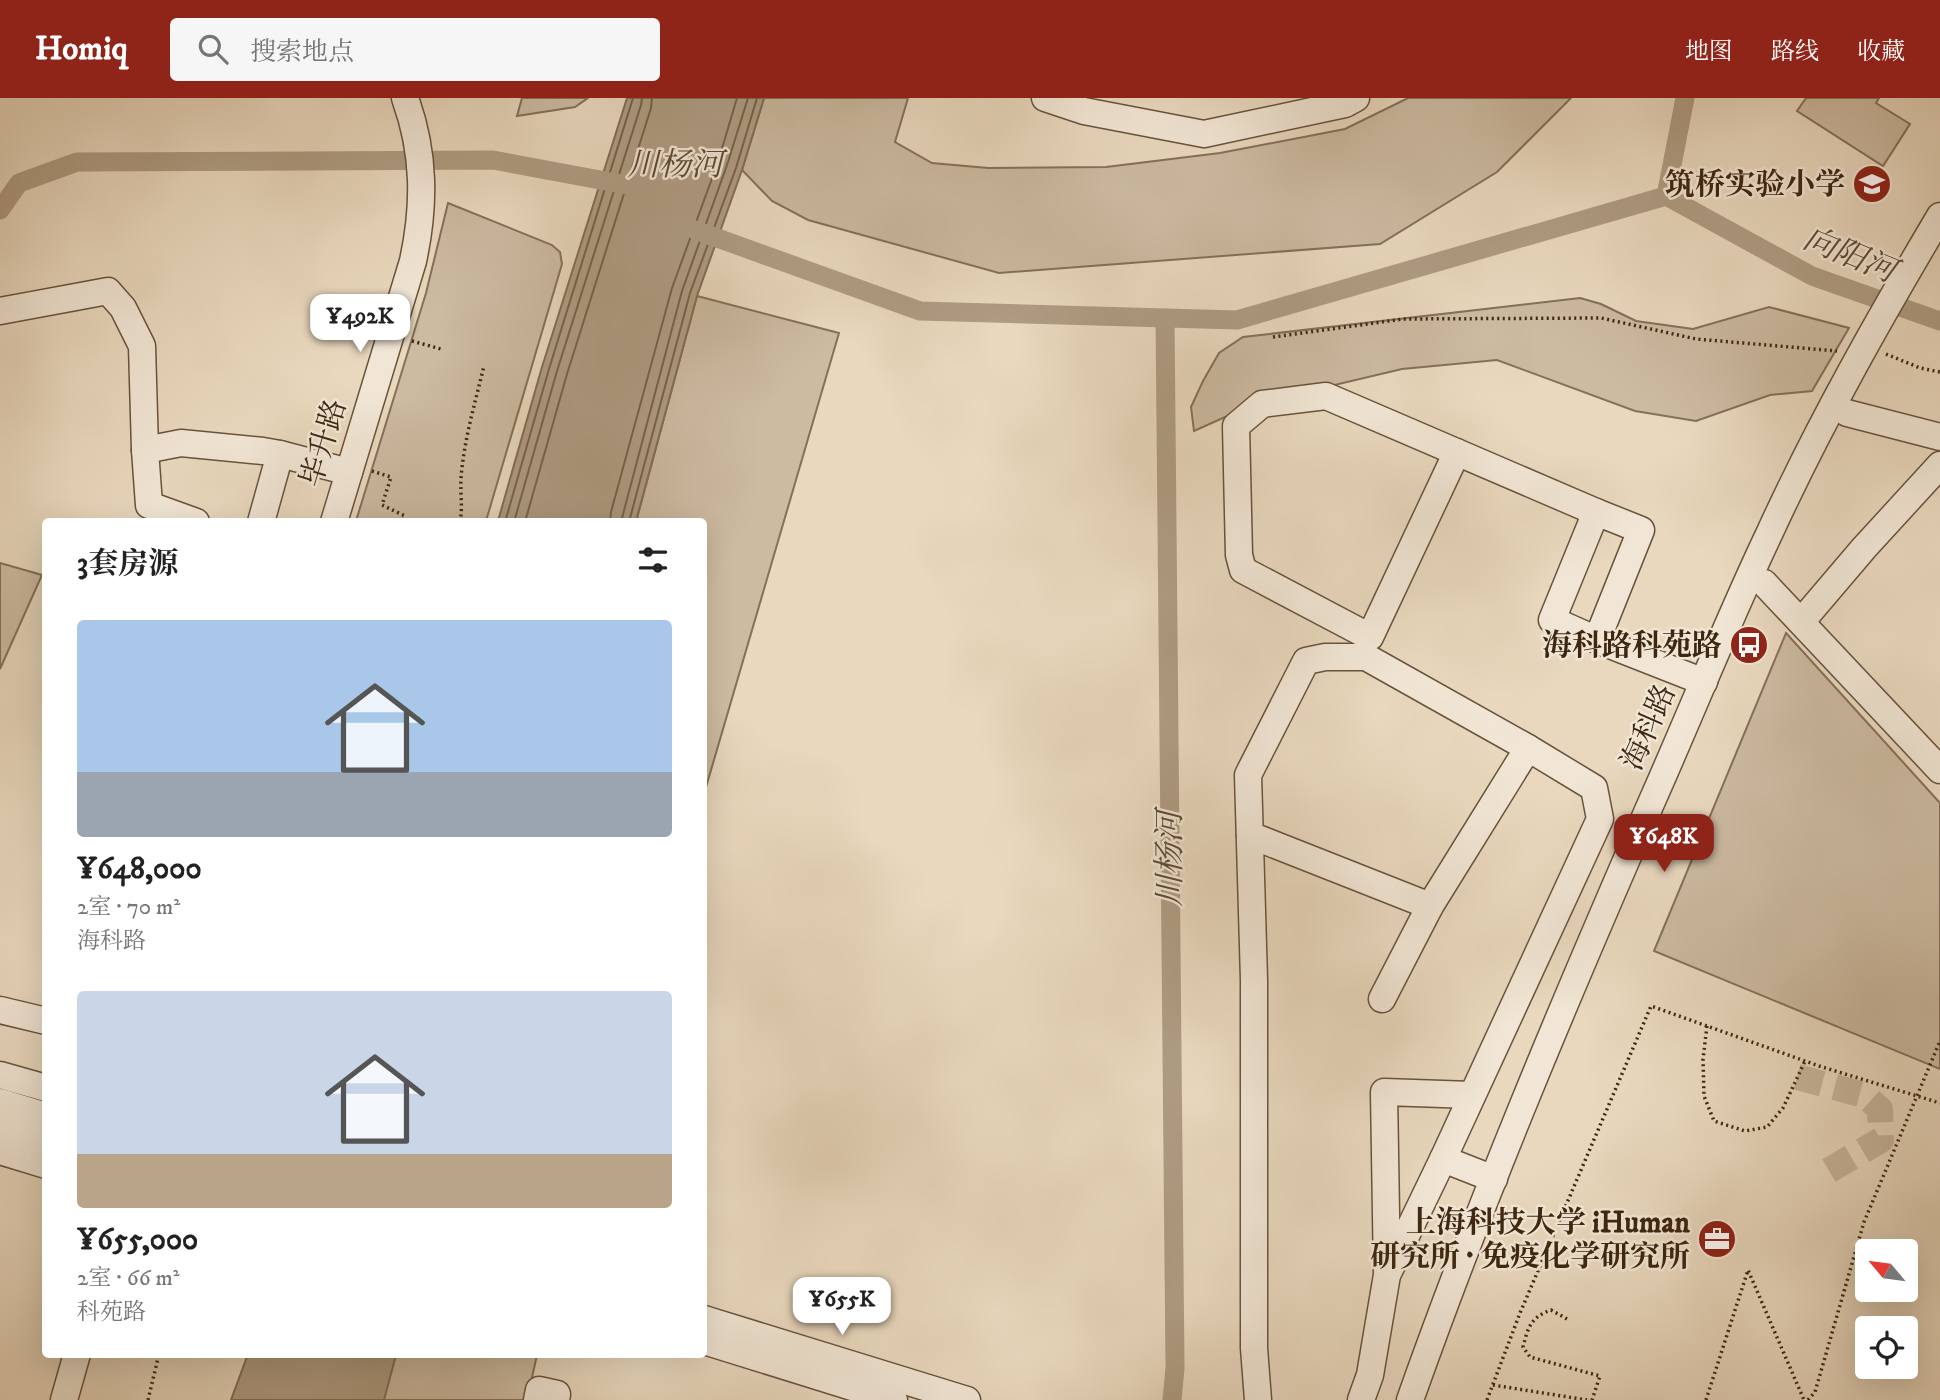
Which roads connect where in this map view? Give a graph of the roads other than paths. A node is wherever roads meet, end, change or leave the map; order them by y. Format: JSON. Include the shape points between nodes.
{"nodes":[{"id":1,"x":1045,"y":98,"type":"edge"},
{"id":2,"x":1356,"y":98,"type":"edge"},
{"id":3,"x":407,"y":106,"type":"edge"},
{"id":4,"x":1940,"y":216,"type":"edge"},
{"id":5,"x":1933,"y":248,"type":"edge"},
{"id":6,"x":0,"y":311,"type":"edge"},
{"id":7,"x":1874,"y":345,"type":"junction"},
{"id":8,"x":1847,"y":413,"type":"junction"},
{"id":9,"x":1940,"y":436,"type":"edge"},
{"id":10,"x":145,"y":450,"type":"junction"},
{"id":11,"x":1457,"y":452,"type":"junction"},
{"id":12,"x":280,"y":454,"type":"junction"},
{"id":13,"x":1940,"y":464,"type":"edge"},
{"id":14,"x":360,"y":471,"type":"junction"},
{"id":15,"x":1596,"y":512,"type":"junction"},
{"id":16,"x":184,"y":518,"type":"edge"},
{"id":17,"x":262,"y":518,"type":"edge"},
{"id":18,"x":336,"y":518,"type":"edge"},
{"id":19,"x":1764,"y":583,"type":"junction"},
{"id":20,"x":1801,"y":622,"type":"junction"},
{"id":21,"x":1597,"y":640,"type":"junction"},
{"id":22,"x":1704,"y":682,"type":"junction"},
{"id":23,"x":1528,"y":748,"type":"junction"},
{"id":24,"x":1940,"y":770,"type":"edge"},
{"id":25,"x":1250,"y":835,"type":"junction"},
{"id":26,"x":1430,"y":906,"type":"junction"},
{"id":27,"x":1382,"y":999,"type":"dead end"},
{"id":28,"x":0,"y":1010,"type":"edge"},
{"id":29,"x":42,"y":1020,"type":"edge"},
{"id":30,"x":0,"y":1075,"type":"edge"},
{"id":31,"x":42,"y":1087,"type":"edge"},
{"id":32,"x":1472,"y":1095,"type":"junction"},
{"id":33,"x":0,"y":1102,"type":"edge"},
{"id":34,"x":42,"y":1115,"type":"edge"},
{"id":35,"x":0,"y":1125,"type":"edge"},
{"id":36,"x":42,"y":1138,"type":"edge"},
{"id":37,"x":0,"y":1151,"type":"edge"},
{"id":38,"x":1443,"y":1159,"type":"junction"},
{"id":39,"x":42,"y":1163,"type":"edge"},
{"id":40,"x":1494,"y":1179,"type":"junction"},
{"id":41,"x":1387,"y":1275,"type":"junction"},
{"id":42,"x":707,"y":1320,"type":"edge"},
{"id":43,"x":707,"y":1342,"type":"edge"},
{"id":44,"x":76,"y":1358,"type":"edge"},
{"id":45,"x":64,"y":1400,"type":"edge"},
{"id":46,"x":537,"y":1400,"type":"edge"},
{"id":47,"x":556,"y":1400,"type":"edge"},
{"id":48,"x":894,"y":1400,"type":"edge"},
{"id":49,"x":967,"y":1400,"type":"edge"},
{"id":50,"x":1258,"y":1400,"type":"edge"},
{"id":51,"x":1361,"y":1400,"type":"edge"},
{"id":52,"x":1410,"y":1400,"type":"edge"},
{"id":53,"x":1427,"y":1400,"type":"edge"}],
"edges":[{"from":1,"to":2,"type":"street","via":[[1084,111],[1205,134]]},
{"from":3,"to":14,"type":"street","name":"毕升路","via":[[419,153],[421,227]]},
{"from":4,"to":5,"type":"street","name":"海科路"},
{"from":5,"to":7,"type":"street","name":"海科路"},
{"from":6,"to":10,"type":"street","via":[[108,291],[123,307],[142,346]]},
{"from":7,"to":8,"type":"street","name":"海科路"},
{"from":7,"to":22,"type":"street","name":"海科路","via":[[1802,466]]},
{"from":8,"to":9,"type":"street"},
{"from":8,"to":19,"type":"street","name":"海科路"},
{"from":10,"to":12,"type":"street","via":[[181,443]]},
{"from":10,"to":16,"type":"street","via":[[149,505]]},
{"from":11,"to":11,"type":"street","via":[[1326,396],[1262,404],[1236,426],[1243,570],[1370,637]]},
{"from":11,"to":15,"type":"street"},
{"from":12,"to":14,"type":"street"},
{"from":12,"to":17,"type":"street"},
{"from":13,"to":20,"type":"street"},
{"from":14,"to":18,"type":"street","name":"毕升路"},
{"from":15,"to":21,"type":"street","via":[[1552,620]]},
{"from":15,"to":21,"type":"street","via":[[1641,530]]},
{"from":19,"to":20,"type":"street"},
{"from":19,"to":53,"type":"street","name":"海科路","via":[[1536,1117]]},
{"from":20,"to":24,"type":"street"},
{"from":21,"to":22,"type":"street"},
{"from":22,"to":40,"type":"street","name":"海科路"},
{"from":23,"to":25,"type":"street","via":[[1366,657],[1307,661],[1248,775]]},
{"from":23,"to":26,"type":"street"},
{"from":23,"to":32,"type":"street","via":[[1594,788],[1600,819]]},
{"from":25,"to":26,"type":"street"},
{"from":25,"to":50,"type":"street"},
{"from":26,"to":27,"type":"street"},
{"from":28,"to":29,"type":"street"},
{"from":30,"to":31,"type":"street"},
{"from":32,"to":38,"type":"street"},
{"from":32,"to":41,"type":"street","via":[[1384,1092]]},
{"from":33,"to":34,"type":"street"},
{"from":35,"to":36,"type":"street"},
{"from":37,"to":39,"type":"street"},
{"from":38,"to":40,"type":"street"},
{"from":38,"to":41,"type":"street"},
{"from":40,"to":52,"type":"street","name":"海科路"},
{"from":41,"to":51,"type":"street","via":[[1370,1376]]},
{"from":42,"to":49,"type":"street"},
{"from":43,"to":48,"type":"street"},
{"from":44,"to":45,"type":"street"},
{"from":46,"to":47,"type":"street","via":[[539,1390],[557,1394]]}]}
